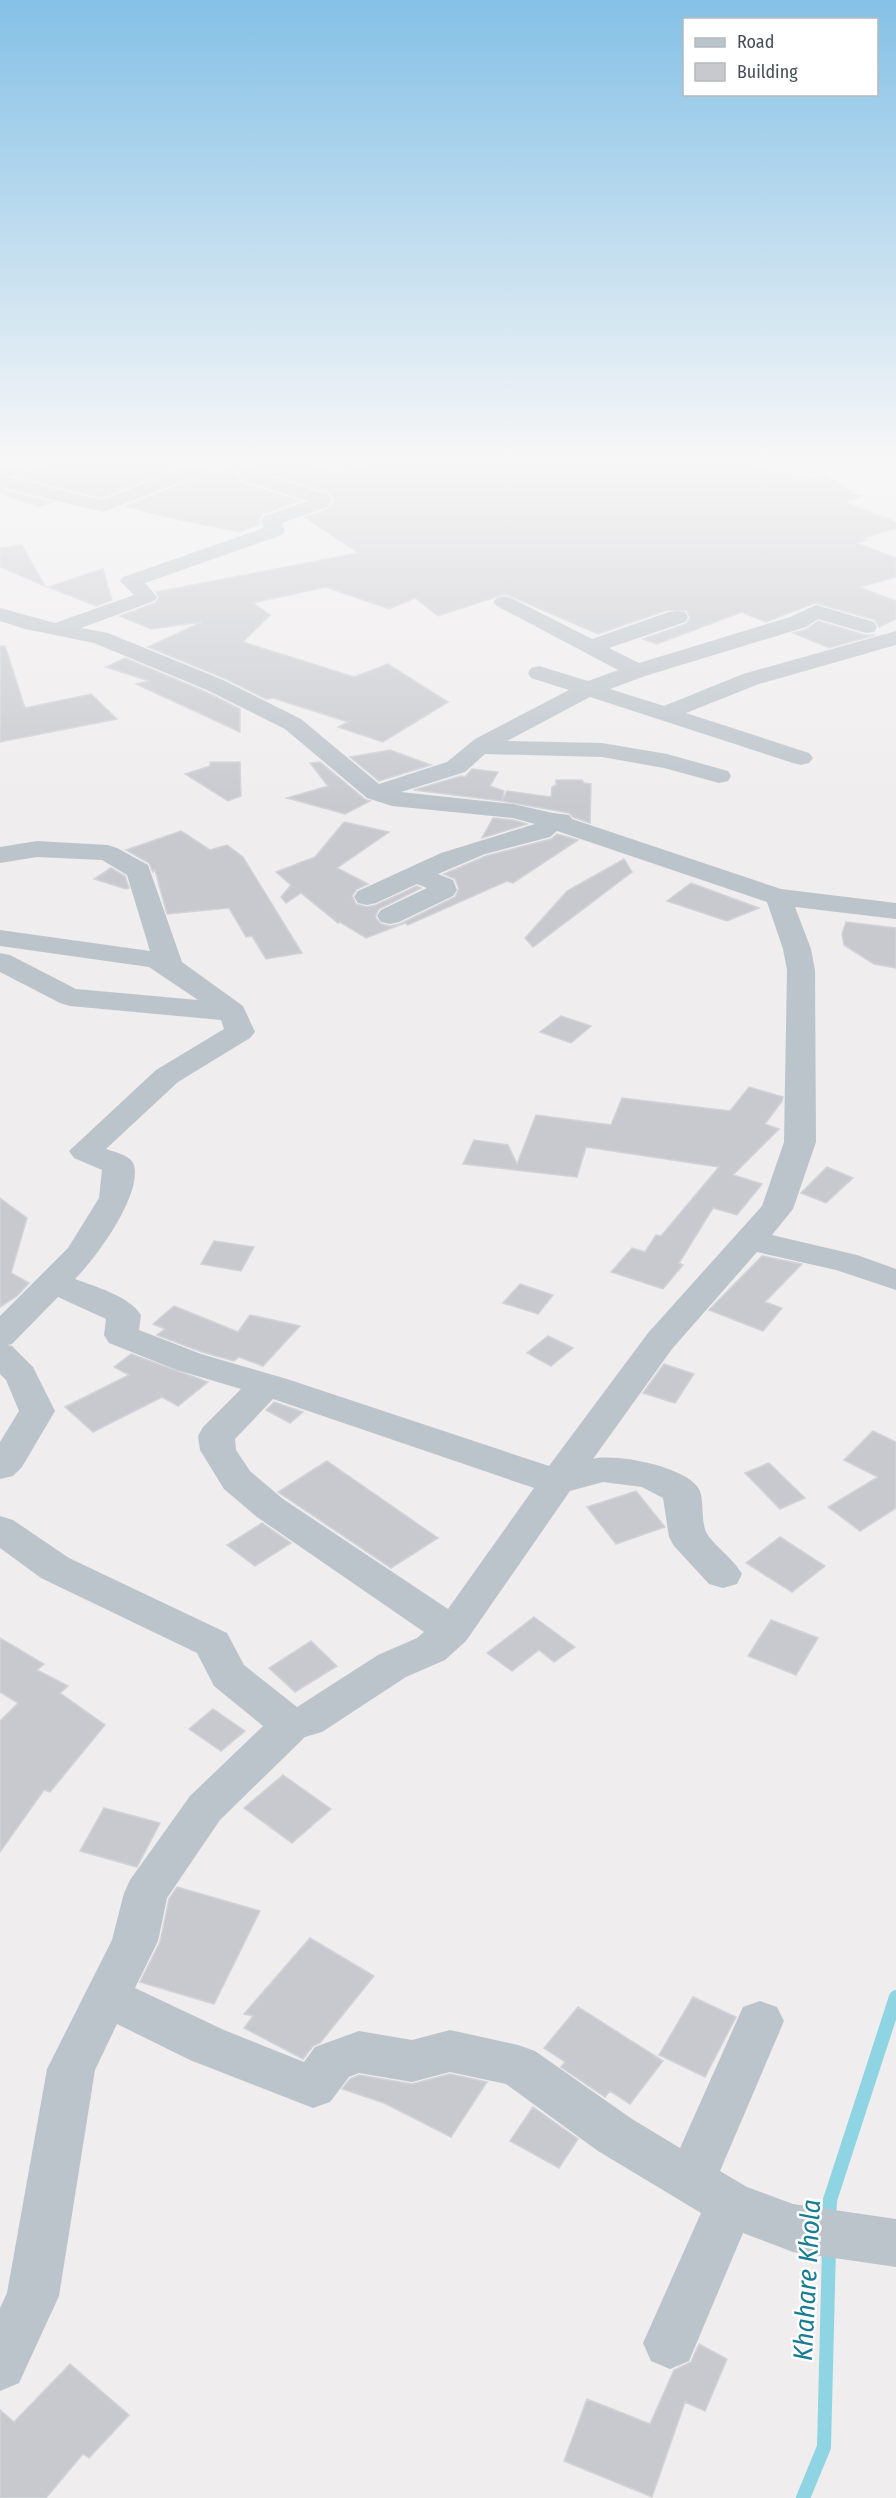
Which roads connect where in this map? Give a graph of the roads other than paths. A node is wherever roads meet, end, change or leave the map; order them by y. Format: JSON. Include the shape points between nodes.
{"nodes":[{"id":1,"x":152,"y":574,"type":"edge"},
{"id":2,"x":504,"y":602,"type":"dead end"},
{"id":3,"x":0,"y":614,"type":"edge"},
{"id":4,"x":677,"y":617,"type":"dead end"},
{"id":5,"x":866,"y":627,"type":"dead end"},
{"id":6,"x":58,"y":629,"type":"junction"},
{"id":7,"x":896,"y":638,"type":"edge"},
{"id":8,"x":590,"y":647,"type":"junction"},
{"id":9,"x":637,"y":671,"type":"junction"},
{"id":10,"x":539,"y":673,"type":"dead end"},
{"id":11,"x":586,"y":690,"type":"junction"},
{"id":12,"x":668,"y":713,"type":"junction"},
{"id":13,"x":480,"y":747,"type":"junction"},
{"id":14,"x":801,"y":758,"type":"dead end"},
{"id":15,"x":719,"y":776,"type":"dead end"},
{"id":16,"x":376,"y":793,"type":"junction"},
{"id":17,"x":553,"y":821,"type":"junction"},
{"id":18,"x":0,"y":855,"type":"edge"},
{"id":19,"x":417,"y":874,"type":"junction"},
{"id":20,"x":367,"y":897,"type":"dead end"},
{"id":21,"x":778,"y":897,"type":"junction"},
{"id":22,"x":896,"y":911,"type":"edge"},
{"id":23,"x":390,"y":916,"type":"dead end"},
{"id":24,"x":0,"y":938,"type":"edge"},
{"id":25,"x":0,"y":961,"type":"edge"},
{"id":26,"x":169,"y":966,"type":"junction"},
{"id":27,"x":233,"y":1012,"type":"junction"},
{"id":28,"x":750,"y":1239,"type":"junction"},
{"id":29,"x":896,"y":1280,"type":"edge"},
{"id":30,"x":51,"y":1282,"type":"junction"},
{"id":31,"x":0,"y":1336,"type":"edge"},
{"id":32,"x":0,"y":1354,"type":"edge"},
{"id":33,"x":266,"y":1385,"type":"junction"},
{"id":34,"x":0,"y":1467,"type":"edge"},
{"id":35,"x":557,"y":1482,"type":"junction"},
{"id":36,"x":0,"y":1529,"type":"edge"},
{"id":37,"x":723,"y":1574,"type":"dead end"},
{"id":38,"x":452,"y":1631,"type":"junction"},
{"id":39,"x":291,"y":1725,"type":"junction"},
{"id":40,"x":107,"y":1997,"type":"junction"},
{"id":41,"x":760,"y":2021,"type":"dead end"},
{"id":42,"x":710,"y":2192,"type":"junction"},
{"id":43,"x":884,"y":2241,"type":"edge"},
{"id":44,"x":670,"y":2343,"type":"dead end"},
{"id":45,"x":0,"y":2365,"type":"edge"}],
"edges":[{"from":1,"to":6,"type":"street","via":[[130,581],[147,597]]},
{"from":2,"to":8,"type":"street"},
{"from":3,"to":6,"type":"street"},
{"from":4,"to":8,"type":"street"},
{"from":5,"to":9,"type":"street","via":[[816,611],[788,625]]},
{"from":6,"to":16,"type":"street","via":[[122,646],[215,685],[293,724]]},
{"from":7,"to":12,"type":"street","via":[[818,658]]},
{"from":8,"to":9,"type":"street"},
{"from":9,"to":11,"type":"street"},
{"from":10,"to":11,"type":"street"},
{"from":11,"to":12,"type":"street"},
{"from":11,"to":13,"type":"street"},
{"from":12,"to":14,"type":"street"},
{"from":13,"to":15,"type":"street","via":[[602,750],[667,761]]},
{"from":13,"to":16,"type":"street","via":[[456,767]]},
{"from":16,"to":17,"type":"street","via":[[392,799],[513,811]]},
{"from":17,"to":19,"type":"street","via":[[541,832],[476,849]]},
{"from":17,"to":21,"type":"street","via":[[614,819],[675,845],[682,853],[672,863]]},
{"from":18,"to":26,"type":"street","via":[[37,849],[108,853],[139,871]]},
{"from":19,"to":20,"type":"street"},
{"from":19,"to":23,"type":"street","via":[[444,886],[444,890]]},
{"from":21,"to":22,"type":"street"},
{"from":21,"to":28,"type":"street","via":[[801,970],[800,1142],[777,1209]]},
{"from":24,"to":26,"type":"street","via":[[156,960]]},
{"from":25,"to":27,"type":"street","via":[[70,997]]},
{"from":26,"to":27,"type":"street"},
{"from":27,"to":30,"type":"street","via":[[240,1032],[167,1076],[85,1150],[118,1165],[115,1198],[81,1254]]},
{"from":28,"to":29,"type":"street","via":[[845,1262]]},
{"from":28,"to":35,"type":"street","via":[[660,1341]]},
{"from":30,"to":31,"type":"street"},
{"from":30,"to":33,"type":"street","via":[[124,1316],[121,1335],[189,1362]]},
{"from":32,"to":34,"type":"street","via":[[21,1375],[37,1411]]},
{"from":33,"to":35,"type":"street"},
{"from":33,"to":38,"type":"street","via":[[216,1436],[218,1450],[237,1480],[270,1508]]},
{"from":35,"to":37,"type":"street","via":[[603,1469],[650,1476],[681,1491],[688,1537]]},
{"from":35,"to":38,"type":"street"},
{"from":36,"to":39,"type":"street","via":[[56,1568],[213,1643],[228,1675]]},
{"from":38,"to":39,"type":"street","via":[[431,1650],[392,1666],[307,1721]]},
{"from":39,"to":40,"type":"street","via":[[205,1808],[146,1893],[135,1941]]},
{"from":40,"to":42,"type":"street","via":[[207,2045],[313,2087],[332,2062],[359,2052],[412,2061],[450,2051],[519,2066],[615,2135]]},
{"from":40,"to":45,"type":"street","via":[[71,2069],[33,2296]]},
{"from":41,"to":42,"type":"street"},
{"from":42,"to":43,"type":"street","via":[[793,2228]]},
{"from":42,"to":44,"type":"street"}]}
